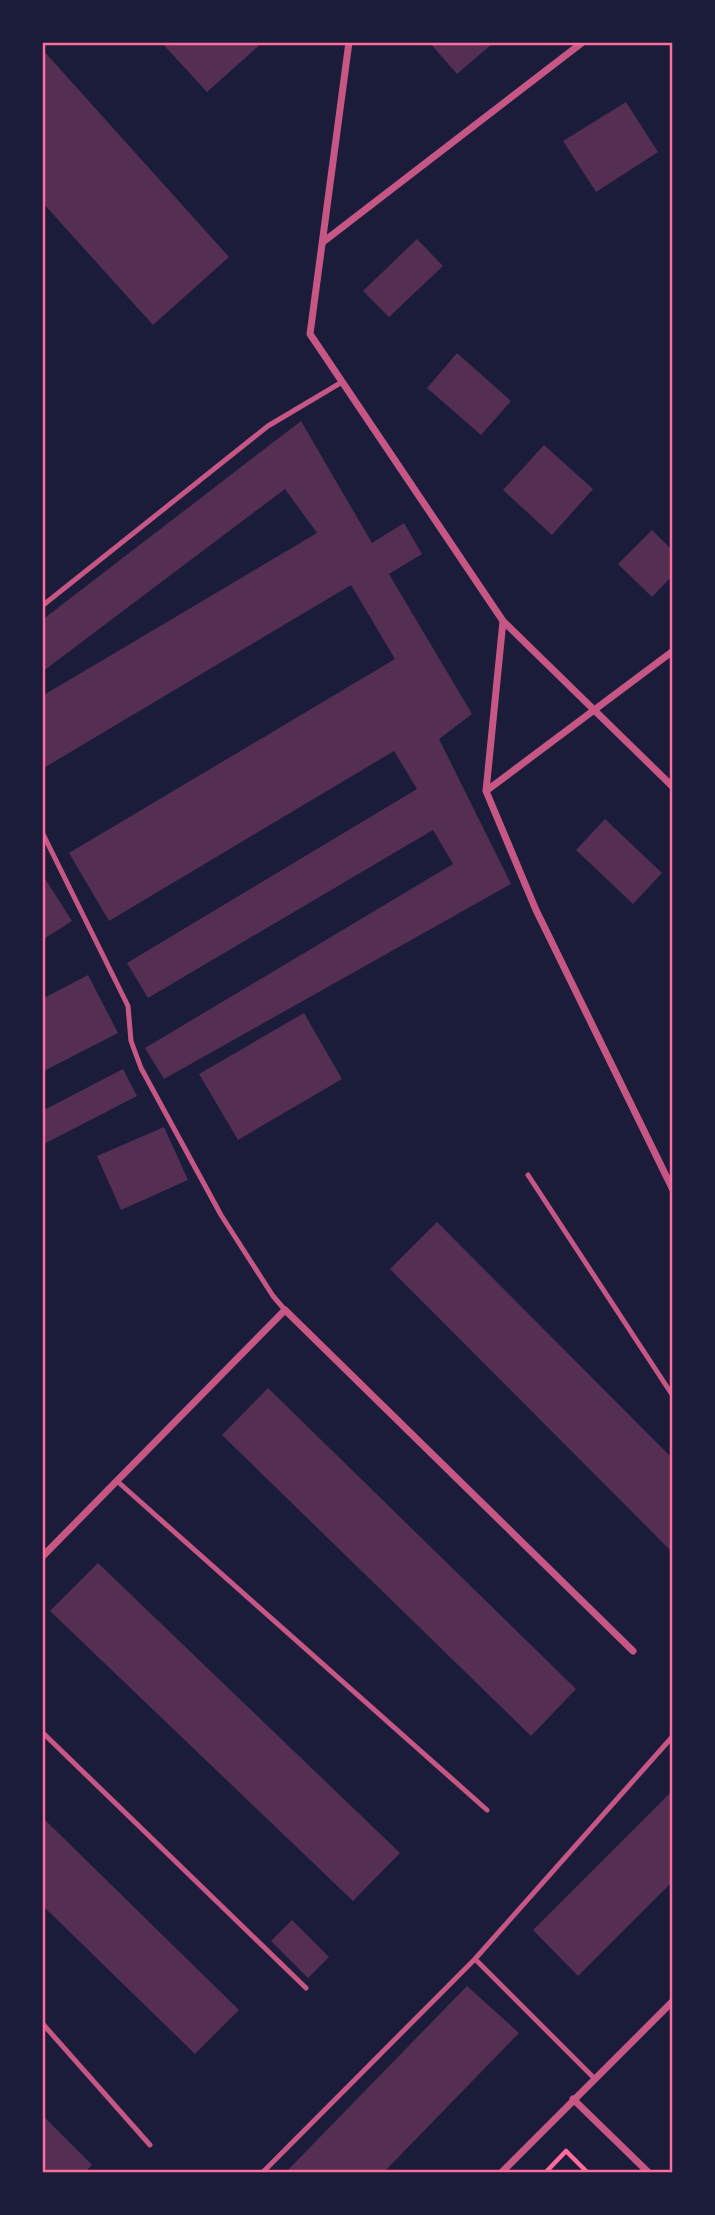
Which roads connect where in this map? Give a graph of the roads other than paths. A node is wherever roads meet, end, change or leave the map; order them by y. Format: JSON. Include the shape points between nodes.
{"nodes":[{"id":1,"x":349,"y":42,"type":"edge"},
{"id":2,"x":583,"y":42,"type":"edge"},
{"id":3,"x":323,"y":242,"type":"junction"},
{"id":4,"x":342,"y":382,"type":"junction"},
{"id":5,"x":42,"y":606,"type":"edge"},
{"id":6,"x":503,"y":621,"type":"junction"},
{"id":7,"x":673,"y":651,"type":"edge"},
{"id":8,"x":595,"y":709,"type":"junction"},
{"id":9,"x":673,"y":787,"type":"edge"},
{"id":10,"x":486,"y":791,"type":"junction"},
{"id":11,"x":42,"y":832,"type":"edge"},
{"id":12,"x":528,"y":1175,"type":"dead end"},
{"id":13,"x":673,"y":1190,"type":"edge"},
{"id":14,"x":285,"y":1310,"type":"junction"},
{"id":15,"x":673,"y":1396,"type":"edge"},
{"id":16,"x":117,"y":1481,"type":"junction"},
{"id":17,"x":42,"y":1557,"type":"edge"},
{"id":18,"x":633,"y":1651,"type":"dead end"},
{"id":19,"x":42,"y":1732,"type":"edge"},
{"id":20,"x":673,"y":1736,"type":"edge"},
{"id":21,"x":487,"y":1810,"type":"dead end"},
{"id":22,"x":475,"y":1959,"type":"junction"},
{"id":23,"x":306,"y":1988,"type":"dead end"},
{"id":24,"x":673,"y":2001,"type":"edge"},
{"id":25,"x":42,"y":2023,"type":"edge"},
{"id":26,"x":594,"y":2078,"type":"junction"},
{"id":27,"x":573,"y":2099,"type":"junction"},
{"id":28,"x":150,"y":2145,"type":"dead end"},
{"id":29,"x":262,"y":2173,"type":"edge"},
{"id":30,"x":500,"y":2173,"type":"edge"},
{"id":31,"x":649,"y":2173,"type":"edge"}],
"edges":[{"from":1,"to":3,"type":"street"},
{"from":2,"to":3,"type":"street"},
{"from":3,"to":4,"type":"street","via":[[310,334]]},
{"from":4,"to":5,"type":"lane","via":[[268,426]]},
{"from":4,"to":6,"type":"street"},
{"from":6,"to":8,"type":"street"},
{"from":6,"to":10,"type":"street"},
{"from":7,"to":8,"type":"street"},
{"from":8,"to":9,"type":"street"},
{"from":8,"to":10,"type":"street"},
{"from":10,"to":13,"type":"street","via":[[536,910]]},
{"from":11,"to":14,"type":"lane","via":[[128,1006],[131,1041],[141,1068],[221,1215]]},
{"from":12,"to":15,"type":"lane"},
{"from":14,"to":16,"type":"street"},
{"from":14,"to":18,"type":"street"},
{"from":16,"to":17,"type":"street"},
{"from":16,"to":21,"type":"lane"},
{"from":19,"to":23,"type":"lane"},
{"from":20,"to":22,"type":"lane"},
{"from":22,"to":26,"type":"lane"},
{"from":22,"to":29,"type":"lane"},
{"from":24,"to":26,"type":"street"},
{"from":25,"to":28,"type":"lane"},
{"from":26,"to":27,"type":"street"},
{"from":27,"to":30,"type":"street"},
{"from":27,"to":31,"type":"street"}]}
